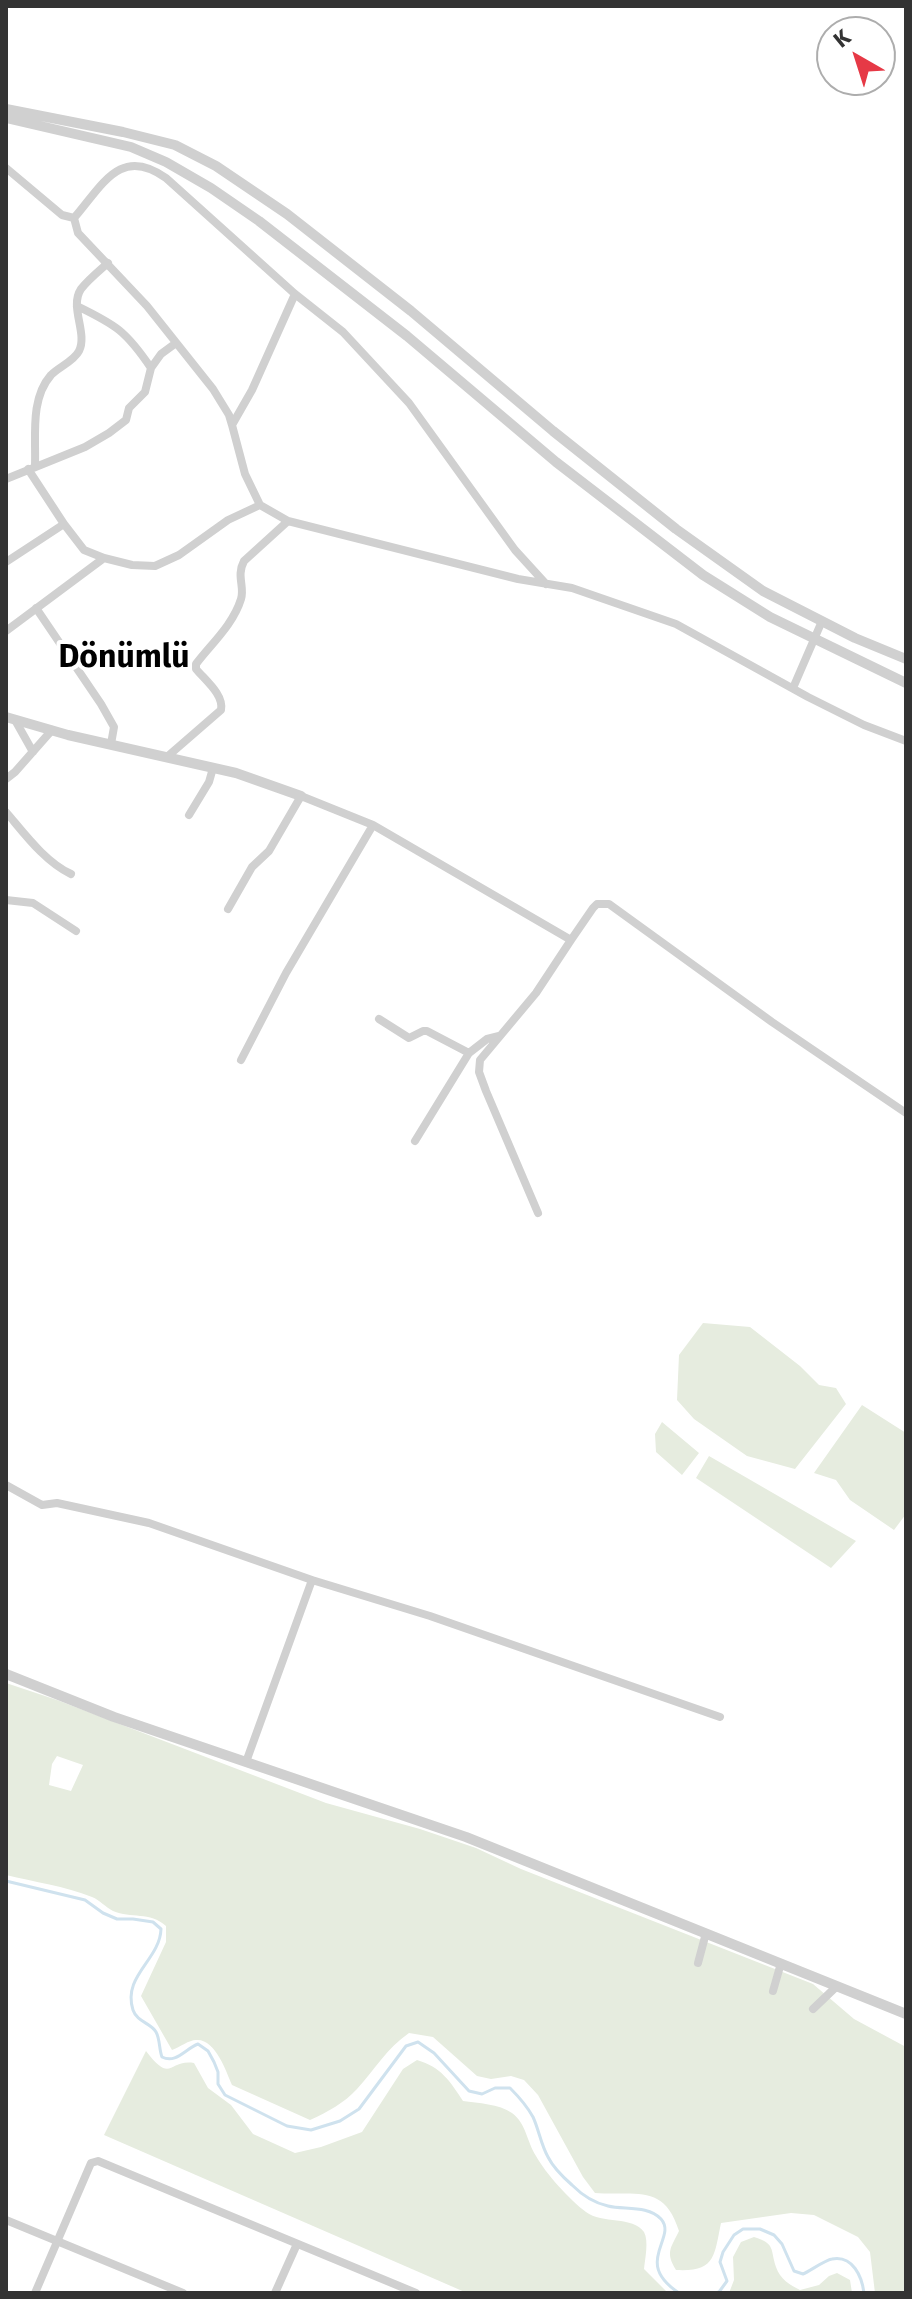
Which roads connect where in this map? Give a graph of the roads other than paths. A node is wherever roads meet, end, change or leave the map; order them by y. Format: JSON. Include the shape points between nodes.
{"nodes":[{"id":1,"x":6,"y":109,"type":"edge"},
{"id":2,"x":6,"y":118,"type":"edge"},
{"id":3,"x":6,"y":168,"type":"edge"},
{"id":4,"x":74,"y":218,"type":"junction"},
{"id":5,"x":108,"y":263,"type":"junction"},
{"id":6,"x":295,"y":294,"type":"junction"},
{"id":7,"x":77,"y":306,"type":"junction"},
{"id":8,"x":176,"y":343,"type":"junction"},
{"id":9,"x":151,"y":368,"type":"junction"},
{"id":10,"x":232,"y":425,"type":"junction"},
{"id":11,"x":32,"y":467,"type":"junction"},
{"id":12,"x":6,"y":479,"type":"edge"},
{"id":13,"x":260,"y":505,"type":"junction"},
{"id":14,"x":288,"y":521,"type":"junction"},
{"id":15,"x":64,"y":524,"type":"junction"},
{"id":16,"x":104,"y":558,"type":"junction"},
{"id":17,"x":6,"y":562,"type":"edge"},
{"id":18,"x":547,"y":584,"type":"junction"},
{"id":19,"x":36,"y":608,"type":"junction"},
{"id":20,"x":822,"y":621,"type":"junction"},
{"id":21,"x":6,"y":631,"type":"edge"},
{"id":22,"x":814,"y":639,"type":"junction"},
{"id":23,"x":906,"y":659,"type":"edge"},
{"id":24,"x":906,"y":683,"type":"edge"},
{"id":25,"x":793,"y":688,"type":"junction"},
{"id":26,"x":11,"y":719,"type":"edge"},
{"id":27,"x":52,"y":730,"type":"junction"},
{"id":28,"x":906,"y":741,"type":"edge"},
{"id":29,"x":111,"y":744,"type":"junction"},
{"id":30,"x":33,"y":752,"type":"junction"},
{"id":31,"x":168,"y":756,"type":"junction"},
{"id":32,"x":213,"y":768,"type":"junction"},
{"id":33,"x":6,"y":779,"type":"edge"},
{"id":34,"x":301,"y":796,"type":"junction"},
{"id":35,"x":6,"y":812,"type":"edge"},
{"id":36,"x":189,"y":815,"type":"dead end"},
{"id":37,"x":373,"y":825,"type":"junction"},
{"id":38,"x":71,"y":874,"type":"dead end"},
{"id":39,"x":6,"y":900,"type":"edge"},
{"id":40,"x":228,"y":909,"type":"dead end"},
{"id":41,"x":76,"y":931,"type":"dead end"},
{"id":42,"x":571,"y":940,"type":"junction"},
{"id":43,"x":379,"y":1019,"type":"dead end"},
{"id":44,"x":500,"y":1036,"type":"junction"},
{"id":45,"x":469,"y":1053,"type":"junction"},
{"id":46,"x":241,"y":1060,"type":"dead end"},
{"id":47,"x":906,"y":1113,"type":"edge"},
{"id":48,"x":415,"y":1141,"type":"dead end"},
{"id":49,"x":538,"y":1213,"type":"dead end"},
{"id":50,"x":6,"y":1485,"type":"edge"},
{"id":51,"x":312,"y":1580,"type":"junction"},
{"id":52,"x":6,"y":1674,"type":"edge"},
{"id":53,"x":720,"y":1717,"type":"dead end"},
{"id":54,"x":246,"y":1762,"type":"junction"},
{"id":55,"x":706,"y":1933,"type":"junction"},
{"id":56,"x":698,"y":1963,"type":"dead end"},
{"id":57,"x":781,"y":1963,"type":"junction"},
{"id":58,"x":837,"y":1986,"type":"junction"},
{"id":59,"x":773,"y":1991,"type":"dead end"},
{"id":60,"x":813,"y":2009,"type":"dead end"},
{"id":61,"x":906,"y":2014,"type":"edge"},
{"id":62,"x":6,"y":2220,"type":"edge"},
{"id":63,"x":58,"y":2242,"type":"junction"},
{"id":64,"x":297,"y":2244,"type":"junction"},
{"id":65,"x":160,"y":2283,"type":"junction"},
{"id":66,"x":35,"y":2293,"type":"edge"},
{"id":67,"x":156,"y":2293,"type":"edge"},
{"id":68,"x":183,"y":2293,"type":"edge"},
{"id":69,"x":275,"y":2293,"type":"edge"},
{"id":70,"x":416,"y":2293,"type":"edge"}],
"edges":[{"from":1,"to":20,"type":"street","via":[[175,145],[216,166],[399,301],[676,529],[763,591]]},
{"from":2,"to":22,"type":"street","via":[[131,147],[211,188],[407,336],[556,462],[703,575]]},
{"from":3,"to":4,"type":"street","via":[[62,215]]},
{"from":4,"to":5,"type":"street","via":[[78,233]]},
{"from":4,"to":6,"type":"street","via":[[116,170],[130,165],[154,169]]},
{"from":5,"to":7,"type":"street","via":[[79,292]]},
{"from":5,"to":8,"type":"street"},
{"from":6,"to":10,"type":"street"},
{"from":6,"to":18,"type":"street","via":[[343,332],[409,403],[515,550]]},
{"from":7,"to":9,"type":"street","via":[[118,327]]},
{"from":7,"to":11,"type":"street","via":[[81,345],[40,391]]},
{"from":8,"to":9,"type":"street"},
{"from":8,"to":10,"type":"street","via":[[213,389]]},
{"from":9,"to":11,"type":"street","via":[[145,392],[129,408],[126,420],[85,447]]},
{"from":10,"to":13,"type":"street"},
{"from":11,"to":12,"type":"street"},
{"from":11,"to":15,"type":"street"},
{"from":13,"to":14,"type":"street"},
{"from":13,"to":16,"type":"street","via":[[155,566]]},
{"from":14,"to":18,"type":"street"},
{"from":14,"to":31,"type":"street","via":[[244,561],[243,595],[235,613],[196,664],[223,704],[221,710]]},
{"from":15,"to":16,"type":"street","via":[[84,550]]},
{"from":15,"to":17,"type":"street"},
{"from":16,"to":19,"type":"street"},
{"from":18,"to":25,"type":"street","via":[[676,624]]},
{"from":19,"to":21,"type":"street"},
{"from":19,"to":29,"type":"street","via":[[114,727]]},
{"from":20,"to":22,"type":"street"},
{"from":20,"to":23,"type":"street"},
{"from":22,"to":24,"type":"street"},
{"from":22,"to":25,"type":"street"},
{"from":25,"to":28,"type":"street"},
{"from":26,"to":27,"type":"street"},
{"from":26,"to":30,"type":"street"},
{"from":27,"to":29,"type":"street"},
{"from":27,"to":30,"type":"street"},
{"from":29,"to":31,"type":"street"},
{"from":30,"to":33,"type":"street"},
{"from":31,"to":32,"type":"street"},
{"from":32,"to":34,"type":"street"},
{"from":32,"to":36,"type":"street"},
{"from":34,"to":37,"type":"street"},
{"from":34,"to":40,"type":"street"},
{"from":35,"to":38,"type":"street"},
{"from":37,"to":42,"type":"street"},
{"from":37,"to":46,"type":"street"},
{"from":39,"to":41,"type":"street","via":[[33,903]]},
{"from":42,"to":44,"type":"street"},
{"from":42,"to":47,"type":"street","via":[[597,904],[609,904]]},
{"from":43,"to":45,"type":"street","via":[[409,1038],[427,1031]]},
{"from":44,"to":45,"type":"street"},
{"from":44,"to":49,"type":"street","via":[[480,1060],[479,1072]]},
{"from":45,"to":48,"type":"street"},
{"from":50,"to":51,"type":"street","via":[[42,1505],[57,1503],[149,1523]]},
{"from":51,"to":53,"type":"street"},
{"from":51,"to":54,"type":"street"},
{"from":52,"to":54,"type":"street"},
{"from":54,"to":55,"type":"street","via":[[466,1837]]},
{"from":55,"to":56,"type":"street"},
{"from":55,"to":57,"type":"street"},
{"from":57,"to":58,"type":"street"},
{"from":57,"to":59,"type":"street"},
{"from":58,"to":60,"type":"street"},
{"from":58,"to":61,"type":"street"},
{"from":62,"to":63,"type":"street"},
{"from":63,"to":64,"type":"street","via":[[91,2163],[98,2161]]},
{"from":63,"to":65,"type":"street"},
{"from":63,"to":66,"type":"street"},
{"from":64,"to":69,"type":"street"},
{"from":64,"to":70,"type":"street"},
{"from":65,"to":67,"type":"street"},
{"from":65,"to":68,"type":"street"}]}
